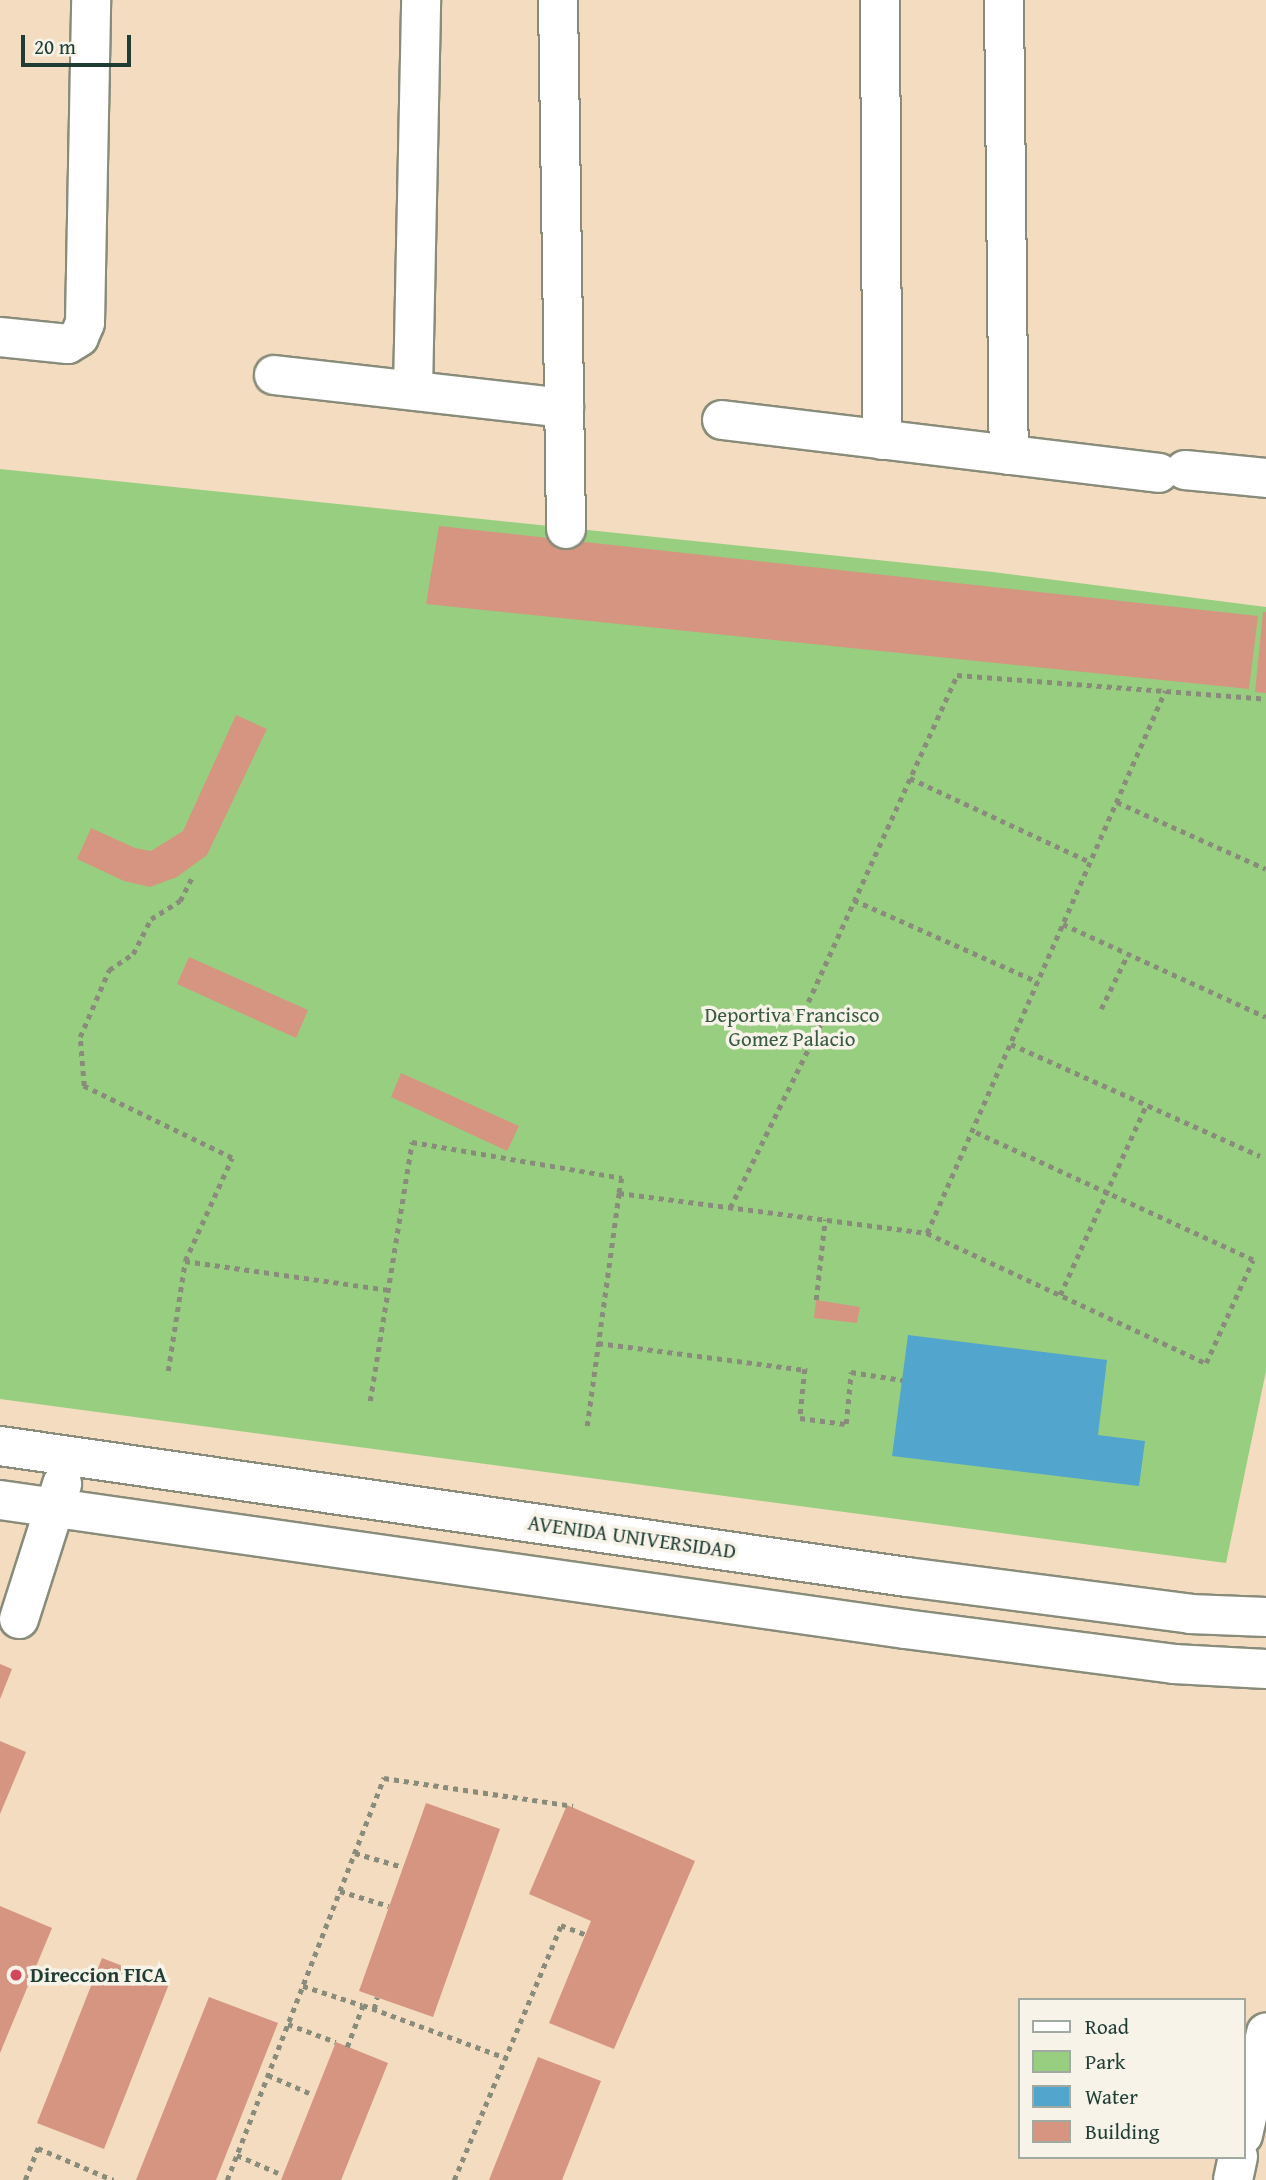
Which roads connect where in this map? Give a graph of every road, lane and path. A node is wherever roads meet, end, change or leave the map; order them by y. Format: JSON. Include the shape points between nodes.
{"nodes":[{"id":1,"x":91,"y":0,"type":"edge"},
{"id":2,"x":421,"y":0,"type":"edge"},
{"id":3,"x":558,"y":0,"type":"edge"},
{"id":4,"x":880,"y":0,"type":"edge"},
{"id":5,"x":1004,"y":0,"type":"edge"},
{"id":6,"x":0,"y":337,"type":"edge"},
{"id":7,"x":274,"y":376,"type":"dead end"},
{"id":8,"x":413,"y":390,"type":"junction"},
{"id":9,"x":564,"y":408,"type":"junction"},
{"id":10,"x":722,"y":420,"type":"dead end"},
{"id":11,"x":882,"y":440,"type":"junction"},
{"id":12,"x":1009,"y":455,"type":"junction"},
{"id":13,"x":1266,"y":478,"type":"edge"},
{"id":14,"x":566,"y":529,"type":"dead end"},
{"id":15,"x":1165,"y":691,"type":"junction"},
{"id":16,"x":1266,"y":699,"type":"edge"},
{"id":17,"x":910,"y":778,"type":"junction"},
{"id":18,"x":1117,"y":802,"type":"junction"},
{"id":19,"x":1090,"y":862,"type":"junction"},
{"id":20,"x":1266,"y":869,"type":"edge"},
{"id":21,"x":191,"y":879,"type":"dead end"},
{"id":22,"x":854,"y":900,"type":"junction"},
{"id":23,"x":1063,"y":924,"type":"junction"},
{"id":24,"x":1128,"y":954,"type":"junction"},
{"id":25,"x":1038,"y":982,"type":"junction"},
{"id":26,"x":1101,"y":1009,"type":"dead end"},
{"id":27,"x":1266,"y":1017,"type":"edge"},
{"id":28,"x":1011,"y":1044,"type":"junction"},
{"id":29,"x":1146,"y":1104,"type":"junction"},
{"id":30,"x":972,"y":1131,"type":"junction"},
{"id":31,"x":1260,"y":1156,"type":"dead end"},
{"id":32,"x":1105,"y":1192,"type":"junction"},
{"id":33,"x":619,"y":1193,"type":"junction"},
{"id":34,"x":730,"y":1208,"type":"junction"},
{"id":35,"x":825,"y":1220,"type":"junction"},
{"id":36,"x":927,"y":1233,"type":"junction"},
{"id":37,"x":185,"y":1261,"type":"junction"},
{"id":38,"x":388,"y":1290,"type":"junction"},
{"id":39,"x":1060,"y":1295,"type":"junction"},
{"id":40,"x":816,"y":1300,"type":"dead end"},
{"id":41,"x":598,"y":1343,"type":"junction"},
{"id":42,"x":167,"y":1371,"type":"dead end"},
{"id":43,"x":902,"y":1380,"type":"dead end"},
{"id":44,"x":370,"y":1401,"type":"dead end"},
{"id":45,"x":587,"y":1426,"type":"dead end"},
{"id":46,"x":0,"y":1446,"type":"edge"},
{"id":47,"x":69,"y":1456,"type":"junction"},
{"id":48,"x":213,"y":1476,"type":"junction"},
{"id":49,"x":0,"y":1500,"type":"edge"},
{"id":50,"x":56,"y":1508,"type":"junction"},
{"id":51,"x":207,"y":1527,"type":"junction"},
{"id":52,"x":908,"y":1577,"type":"junction"},
{"id":53,"x":1266,"y":1617,"type":"edge"},
{"id":54,"x":19,"y":1619,"type":"dead end"},
{"id":55,"x":905,"y":1629,"type":"junction"},
{"id":56,"x":1266,"y":1669,"type":"edge"},
{"id":57,"x":573,"y":1806,"type":"dead end"},
{"id":58,"x":355,"y":1853,"type":"junction"},
{"id":59,"x":403,"y":1867,"type":"dead end"},
{"id":60,"x":340,"y":1891,"type":"junction"},
{"id":61,"x":389,"y":1906,"type":"dead end"},
{"id":62,"x":585,"y":1934,"type":"dead end"},
{"id":63,"x":303,"y":1986,"type":"junction"},
{"id":64,"x":377,"y":1997,"type":"dead end"},
{"id":65,"x":363,"y":2005,"type":"junction"},
{"id":66,"x":374,"y":2009,"type":"junction"},
{"id":67,"x":288,"y":2024,"type":"junction"},
{"id":68,"x":1266,"y":2034,"type":"edge"},
{"id":69,"x":336,"y":2042,"type":"dead end"},
{"id":70,"x":347,"y":2047,"type":"dead end"},
{"id":71,"x":506,"y":2058,"type":"junction"},
{"id":72,"x":268,"y":2075,"type":"junction"},
{"id":73,"x":309,"y":2093,"type":"dead end"},
{"id":74,"x":1245,"y":2126,"type":"edge"},
{"id":75,"x":237,"y":2155,"type":"junction"},
{"id":76,"x":1238,"y":2159,"type":"edge"},
{"id":77,"x":278,"y":2173,"type":"dead end"},
{"id":78,"x":25,"y":2180,"type":"edge"},
{"id":79,"x":113,"y":2180,"type":"edge"},
{"id":80,"x":227,"y":2180,"type":"edge"},
{"id":81,"x":454,"y":2180,"type":"edge"},
{"id":82,"x":1233,"y":2180,"type":"edge"}],
"edges":[{"from":1,"to":6,"type":"street","via":[[85,323],[79,337],[68,344]]},
{"from":2,"to":8,"type":"street"},
{"from":3,"to":9,"type":"street"},
{"from":4,"to":11,"type":"street"},
{"from":5,"to":12,"type":"street"},
{"from":7,"to":8,"type":"street"},
{"from":8,"to":9,"type":"street"},
{"from":9,"to":14,"type":"street"},
{"from":10,"to":11,"type":"street"},
{"from":11,"to":12,"type":"street"},
{"from":12,"to":13,"type":"street"},
{"from":15,"to":16,"type":"path"},
{"from":15,"to":17,"type":"path","via":[[957,675]]},
{"from":15,"to":18,"type":"path"},
{"from":17,"to":19,"type":"path"},
{"from":17,"to":22,"type":"path"},
{"from":18,"to":19,"type":"path"},
{"from":18,"to":20,"type":"path"},
{"from":19,"to":23,"type":"path"},
{"from":21,"to":37,"type":"path","via":[[180,901],[151,919],[133,954],[109,970],[80,1037],[84,1086],[232,1158]]},
{"from":22,"to":25,"type":"path"},
{"from":22,"to":34,"type":"path","via":[[804,1011],[823,1019]]},
{"from":23,"to":24,"type":"path"},
{"from":23,"to":25,"type":"path"},
{"from":24,"to":26,"type":"path"},
{"from":24,"to":27,"type":"path"},
{"from":25,"to":28,"type":"path"},
{"from":28,"to":29,"type":"path"},
{"from":28,"to":30,"type":"path"},
{"from":29,"to":31,"type":"path"},
{"from":29,"to":32,"type":"path"},
{"from":30,"to":32,"type":"path"},
{"from":30,"to":36,"type":"path"},
{"from":32,"to":39,"type":"path"},
{"from":32,"to":39,"type":"path","via":[[1253,1260],[1206,1363]]},
{"from":33,"to":34,"type":"path"},
{"from":33,"to":38,"type":"path","via":[[622,1178],[412,1143]]},
{"from":33,"to":41,"type":"path"},
{"from":34,"to":35,"type":"path"},
{"from":35,"to":36,"type":"path"},
{"from":35,"to":40,"type":"path"},
{"from":36,"to":39,"type":"path"},
{"from":37,"to":38,"type":"path"},
{"from":37,"to":42,"type":"path"},
{"from":38,"to":44,"type":"path"},
{"from":41,"to":43,"type":"path","via":[[806,1369],[800,1418],[846,1424],[851,1372]]},
{"from":41,"to":45,"type":"path"},
{"from":46,"to":47,"type":"street","name":"AVENIDA UNIVERSIDAD"},
{"from":47,"to":48,"type":"street","name":"AVENIDA UNIVERSIDAD"},
{"from":47,"to":50,"type":"street"},
{"from":48,"to":51,"type":"street"},
{"from":48,"to":52,"type":"street","name":"AVENIDA UNIVERSIDAD"},
{"from":49,"to":50,"type":"street"},
{"from":50,"to":51,"type":"street"},
{"from":50,"to":54,"type":"street"},
{"from":51,"to":55,"type":"street"},
{"from":52,"to":53,"type":"street","name":"AVENIDA UNIVERSIDAD","via":[[1191,1614]]},
{"from":52,"to":55,"type":"street"},
{"from":55,"to":56,"type":"street","via":[[1174,1664]]},
{"from":57,"to":58,"type":"path","via":[[384,1778]]},
{"from":58,"to":59,"type":"path"},
{"from":58,"to":60,"type":"path"},
{"from":60,"to":61,"type":"path"},
{"from":60,"to":63,"type":"path"},
{"from":62,"to":71,"type":"path","via":[[561,1925]]},
{"from":63,"to":65,"type":"path"},
{"from":63,"to":67,"type":"path"},
{"from":64,"to":66,"type":"path"},
{"from":65,"to":66,"type":"path"},
{"from":65,"to":70,"type":"path"},
{"from":66,"to":71,"type":"path"},
{"from":67,"to":69,"type":"path"},
{"from":67,"to":72,"type":"path"},
{"from":68,"to":74,"type":"street"},
{"from":71,"to":81,"type":"path"},
{"from":72,"to":73,"type":"path"},
{"from":72,"to":75,"type":"path"},
{"from":75,"to":77,"type":"path"},
{"from":75,"to":80,"type":"path"},
{"from":76,"to":82,"type":"street"},
{"from":78,"to":79,"type":"path","via":[[38,2148]]}]}
